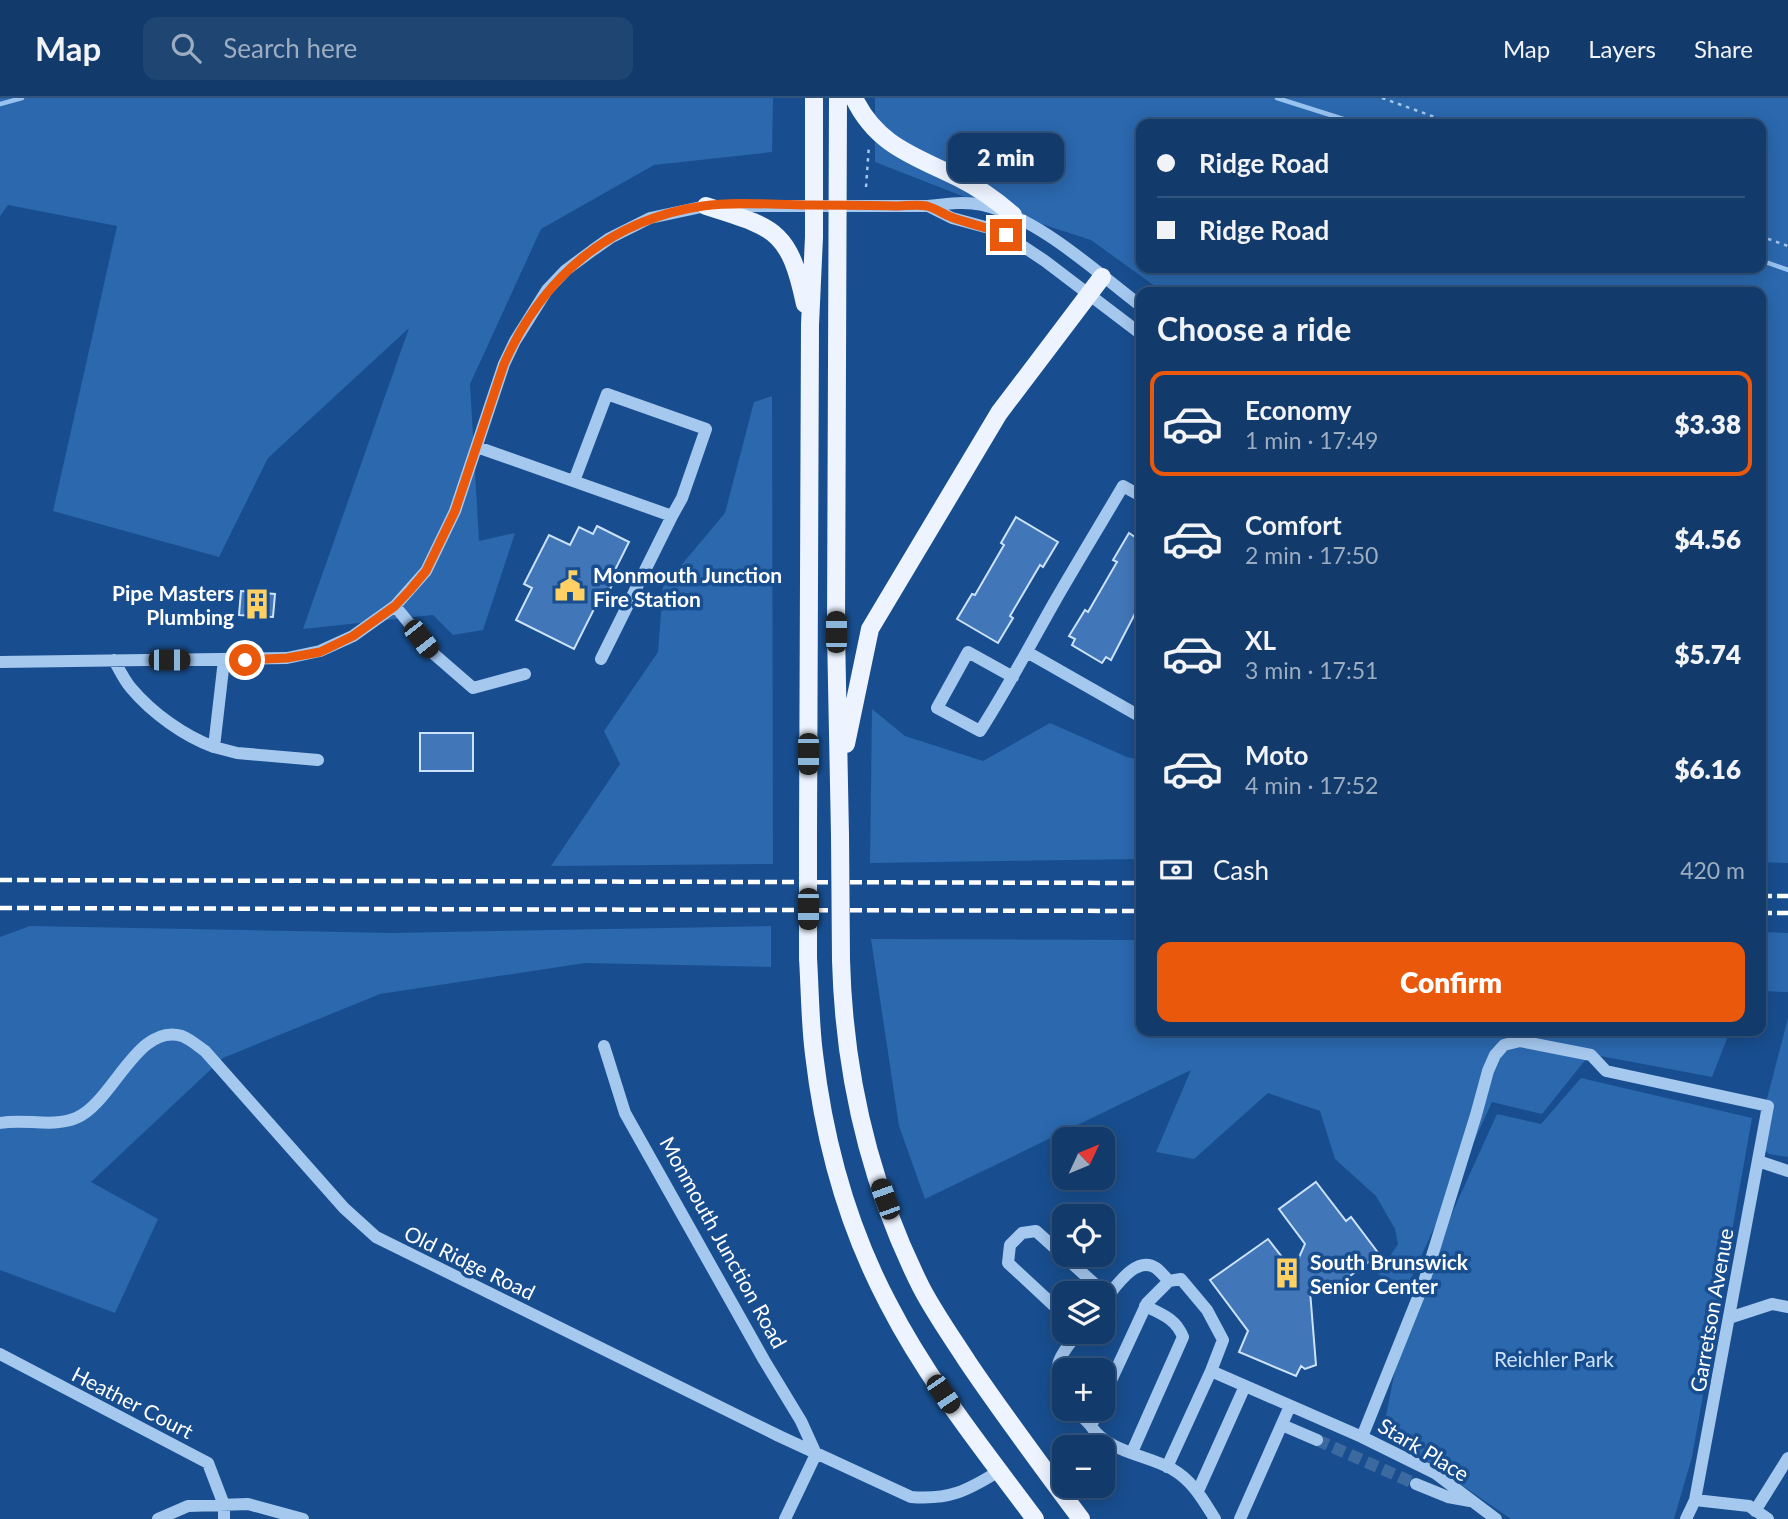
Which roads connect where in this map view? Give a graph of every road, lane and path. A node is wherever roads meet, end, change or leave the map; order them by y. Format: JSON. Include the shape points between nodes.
{"nodes":[{"id":1,"x":814,"y":98,"type":"edge"},
{"id":2,"x":838,"y":98,"type":"edge"},
{"id":3,"x":854,"y":98,"type":"edge"},
{"id":4,"x":1382,"y":98,"type":"edge"},
{"id":5,"x":1440,"y":119,"type":"edge"},
{"id":6,"x":873,"y":139,"type":"dead end"},
{"id":7,"x":866,"y":187,"type":"dead end"},
{"id":8,"x":813,"y":205,"type":"junction"},
{"id":9,"x":837,"y":205,"type":"junction"},
{"id":10,"x":706,"y":206,"type":"junction"},
{"id":11,"x":928,"y":206,"type":"junction"},
{"id":12,"x":1013,"y":215,"type":"junction"},
{"id":13,"x":1766,"y":238,"type":"edge"},
{"id":14,"x":1788,"y":246,"type":"edge"},
{"id":15,"x":1102,"y":277,"type":"junction"},
{"id":16,"x":1090,"y":295,"type":"junction"},
{"id":17,"x":1136,"y":302,"type":"edge"},
{"id":18,"x":810,"y":325,"type":"junction"},
{"id":19,"x":1136,"y":330,"type":"edge"},
{"id":20,"x":477,"y":447,"type":"junction"},
{"id":21,"x":574,"y":481,"type":"junction"},
{"id":22,"x":1136,"y":493,"type":"edge"},
{"id":23,"x":672,"y":516,"type":"junction"},
{"id":24,"x":395,"y":606,"type":"junction"},
{"id":25,"x":1027,"y":652,"type":"junction"},
{"id":26,"x":601,"y":659,"type":"dead end"},
{"id":27,"x":114,"y":660,"type":"junction"},
{"id":28,"x":224,"y":660,"type":"junction"},
{"id":29,"x":0,"y":662,"type":"edge"},
{"id":30,"x":525,"y":674,"type":"dead end"},
{"id":31,"x":1013,"y":677,"type":"junction"},
{"id":32,"x":1136,"y":715,"type":"edge"},
{"id":33,"x":214,"y":747,"type":"junction"},
{"id":34,"x":318,"y":760,"type":"dead end"},
{"id":35,"x":839,"y":789,"type":"junction"},
{"id":36,"x":604,"y":1046,"type":"dead end"},
{"id":37,"x":1768,"y":1105,"type":"joint"},
{"id":38,"x":0,"y":1124,"type":"edge"},
{"id":39,"x":1758,"y":1161,"type":"junction"},
{"id":40,"x":1788,"y":1171,"type":"edge"},
{"id":41,"x":1087,"y":1281,"type":"edge"},
{"id":42,"x":1169,"y":1281,"type":"junction"},
{"id":43,"x":1115,"y":1287,"type":"edge"},
{"id":44,"x":1052,"y":1304,"type":"edge"},
{"id":45,"x":1145,"y":1306,"type":"junction"},
{"id":46,"x":1788,"y":1307,"type":"edge"},
{"id":47,"x":1729,"y":1318,"type":"junction"},
{"id":48,"x":0,"y":1354,"type":"edge"},
{"id":49,"x":1212,"y":1371,"type":"junction"},
{"id":50,"x":1115,"y":1372,"type":"edge"},
{"id":51,"x":1245,"y":1386,"type":"junction"},
{"id":52,"x":1290,"y":1406,"type":"junction"},
{"id":53,"x":1086,"y":1421,"type":"edge"},
{"id":54,"x":1093,"y":1421,"type":"edge"},
{"id":55,"x":1282,"y":1425,"type":"junction"},
{"id":56,"x":1091,"y":1426,"type":"junction"},
{"id":57,"x":1362,"y":1437,"type":"junction"},
{"id":58,"x":1317,"y":1440,"type":"tunnel mouth"},
{"id":59,"x":1132,"y":1452,"type":"junction"},
{"id":60,"x":816,"y":1454,"type":"junction"},
{"id":61,"x":1788,"y":1458,"type":"edge"},
{"id":62,"x":1167,"y":1467,"type":"junction"},
{"id":63,"x":999,"y":1471,"type":"junction"},
{"id":64,"x":1416,"y":1484,"type":"tunnel mouth"},
{"id":65,"x":1198,"y":1491,"type":"junction"},
{"id":66,"x":1695,"y":1500,"type":"junction"},
{"id":67,"x":1474,"y":1502,"type":"junction"},
{"id":68,"x":224,"y":1505,"type":"junction"},
{"id":69,"x":1755,"y":1511,"type":"junction"},
{"id":70,"x":158,"y":1519,"type":"edge"},
{"id":71,"x":224,"y":1519,"type":"edge"},
{"id":72,"x":303,"y":1519,"type":"edge"},
{"id":73,"x":785,"y":1519,"type":"edge"},
{"id":74,"x":1035,"y":1519,"type":"edge"},
{"id":75,"x":1081,"y":1519,"type":"edge"},
{"id":76,"x":1215,"y":1519,"type":"edge"},
{"id":77,"x":1240,"y":1519,"type":"edge"},
{"id":78,"x":1496,"y":1519,"type":"edge"},
{"id":79,"x":1686,"y":1519,"type":"edge"},
{"id":80,"x":1768,"y":1519,"type":"edge"}],
"edges":[{"from":1,"to":8,"type":"main road"},
{"from":2,"to":9,"type":"main road"},
{"from":3,"to":12,"type":"main road","via":[[874,130],[887,141],[988,194]]},
{"from":4,"to":5,"type":"path"},
{"from":6,"to":7,"type":"path","via":[[867,147]]},
{"from":8,"to":9,"type":"street"},
{"from":8,"to":10,"type":"street"},
{"from":8,"to":18,"type":"main road"},
{"from":9,"to":11,"type":"street"},
{"from":9,"to":35,"type":"main road"},
{"from":10,"to":18,"type":"main road","via":[[761,224],[781,239],[792,258]]},
{"from":10,"to":20,"type":"street","via":[[674,211],[629,227],[566,270],[547,290],[514,341]]},
{"from":11,"to":12,"type":"street","via":[[980,204]]},
{"from":11,"to":16,"type":"street","via":[[1006,235]]},
{"from":12,"to":15,"type":"street","via":[[1039,228]]},
{"from":13,"to":14,"type":"path"},
{"from":15,"to":16,"type":"main road"},
{"from":15,"to":17,"type":"street"},
{"from":16,"to":19,"type":"street"},
{"from":16,"to":35,"type":"main road","via":[[999,413],[870,629]]},
{"from":18,"to":63,"type":"main road","bridge":true,"via":[[807,835],[813,1053],[840,1185],[887,1303],[919,1358]]},
{"from":20,"to":21,"type":"street"},
{"from":20,"to":24,"type":"street","via":[[426,571]]},
{"from":21,"to":23,"type":"street"},
{"from":21,"to":23,"type":"street","via":[[607,394],[706,429]]},
{"from":22,"to":25,"type":"street","via":[[1123,486]]},
{"from":23,"to":26,"type":"street"},
{"from":24,"to":28,"type":"street","via":[[353,636],[320,652]]},
{"from":24,"to":30,"type":"street","via":[[435,655],[473,688]]},
{"from":25,"to":31,"type":"street"},
{"from":25,"to":32,"type":"street"},
{"from":27,"to":28,"type":"street"},
{"from":27,"to":29,"type":"street"},
{"from":27,"to":33,"type":"street","via":[[130,687],[152,708],[194,740]]},
{"from":28,"to":33,"type":"street"},
{"from":31,"to":31,"type":"street","via":[[968,652],[937,708],[980,731]]},
{"from":33,"to":34,"type":"street"},
{"from":35,"to":75,"type":"main road","bridge":true,"via":[[845,1036],[858,1113],[877,1180],[922,1289],[950,1336]]},
{"from":36,"to":60,"type":"street","name":"Monmouth Junction Road","via":[[625,1113]]},
{"from":37,"to":39,"type":"street","name":"Garretson Avenue"},
{"from":37,"to":57,"type":"street","name":"Stark Place","via":[[1606,1071],[1591,1055],[1520,1041],[1504,1045],[1488,1071],[1423,1285]]},
{"from":38,"to":60,"type":"street","name":"Old Ridge Road","via":[[75,1118],[97,1105],[143,1047],[162,1034],[183,1036],[205,1051],[344,1208],[376,1237]]},
{"from":39,"to":40,"type":"street"},
{"from":39,"to":47,"type":"street","name":"Garretson Avenue"},
{"from":41,"to":44,"type":"street","via":[[1036,1231],[1022,1233],[1010,1245],[1008,1264]]},
{"from":42,"to":43,"type":"street","via":[[1146,1265],[1126,1274]]},
{"from":42,"to":45,"type":"street"},
{"from":42,"to":49,"type":"street","via":[[1181,1279],[1216,1324],[1223,1340]]},
{"from":45,"to":50,"type":"street"},
{"from":45,"to":59,"type":"street","via":[[1170,1317],[1183,1337]]},
{"from":46,"to":47,"type":"street","via":[[1772,1304]]},
{"from":47,"to":66,"type":"street","name":"Garretson Avenue"},
{"from":48,"to":68,"type":"street","name":"Heather Court","via":[[208,1463]]},
{"from":49,"to":51,"type":"street"},
{"from":49,"to":62,"type":"street"},
{"from":51,"to":52,"type":"street"},
{"from":51,"to":65,"type":"street"},
{"from":52,"to":55,"type":"street"},
{"from":52,"to":57,"type":"street"},
{"from":53,"to":56,"type":"street"},
{"from":54,"to":56,"type":"street"},
{"from":55,"to":58,"type":"street"},
{"from":55,"to":77,"type":"street"},
{"from":56,"to":59,"type":"street","via":[[1098,1438]]},
{"from":57,"to":67,"type":"street","name":"Stark Place","via":[[1435,1473]]},
{"from":59,"to":62,"type":"street"},
{"from":60,"to":63,"type":"street","name":"Old Ridge Road","via":[[911,1497],[955,1494]]},
{"from":60,"to":73,"type":"street"},
{"from":61,"to":69,"type":"street"},
{"from":62,"to":65,"type":"street"},
{"from":63,"to":74,"type":"main road"},
{"from":64,"to":67,"type":"street"},
{"from":65,"to":76,"type":"street"},
{"from":66,"to":69,"type":"street","via":[[1749,1506]]},
{"from":66,"to":79,"type":"street","name":"Garretson Avenue"},
{"from":67,"to":78,"type":"street","name":"Stark Place"},
{"from":68,"to":70,"type":"street","via":[[188,1506]]},
{"from":68,"to":71,"type":"street"},
{"from":68,"to":72,"type":"street","via":[[248,1504]]},
{"from":69,"to":80,"type":"street"}]}
